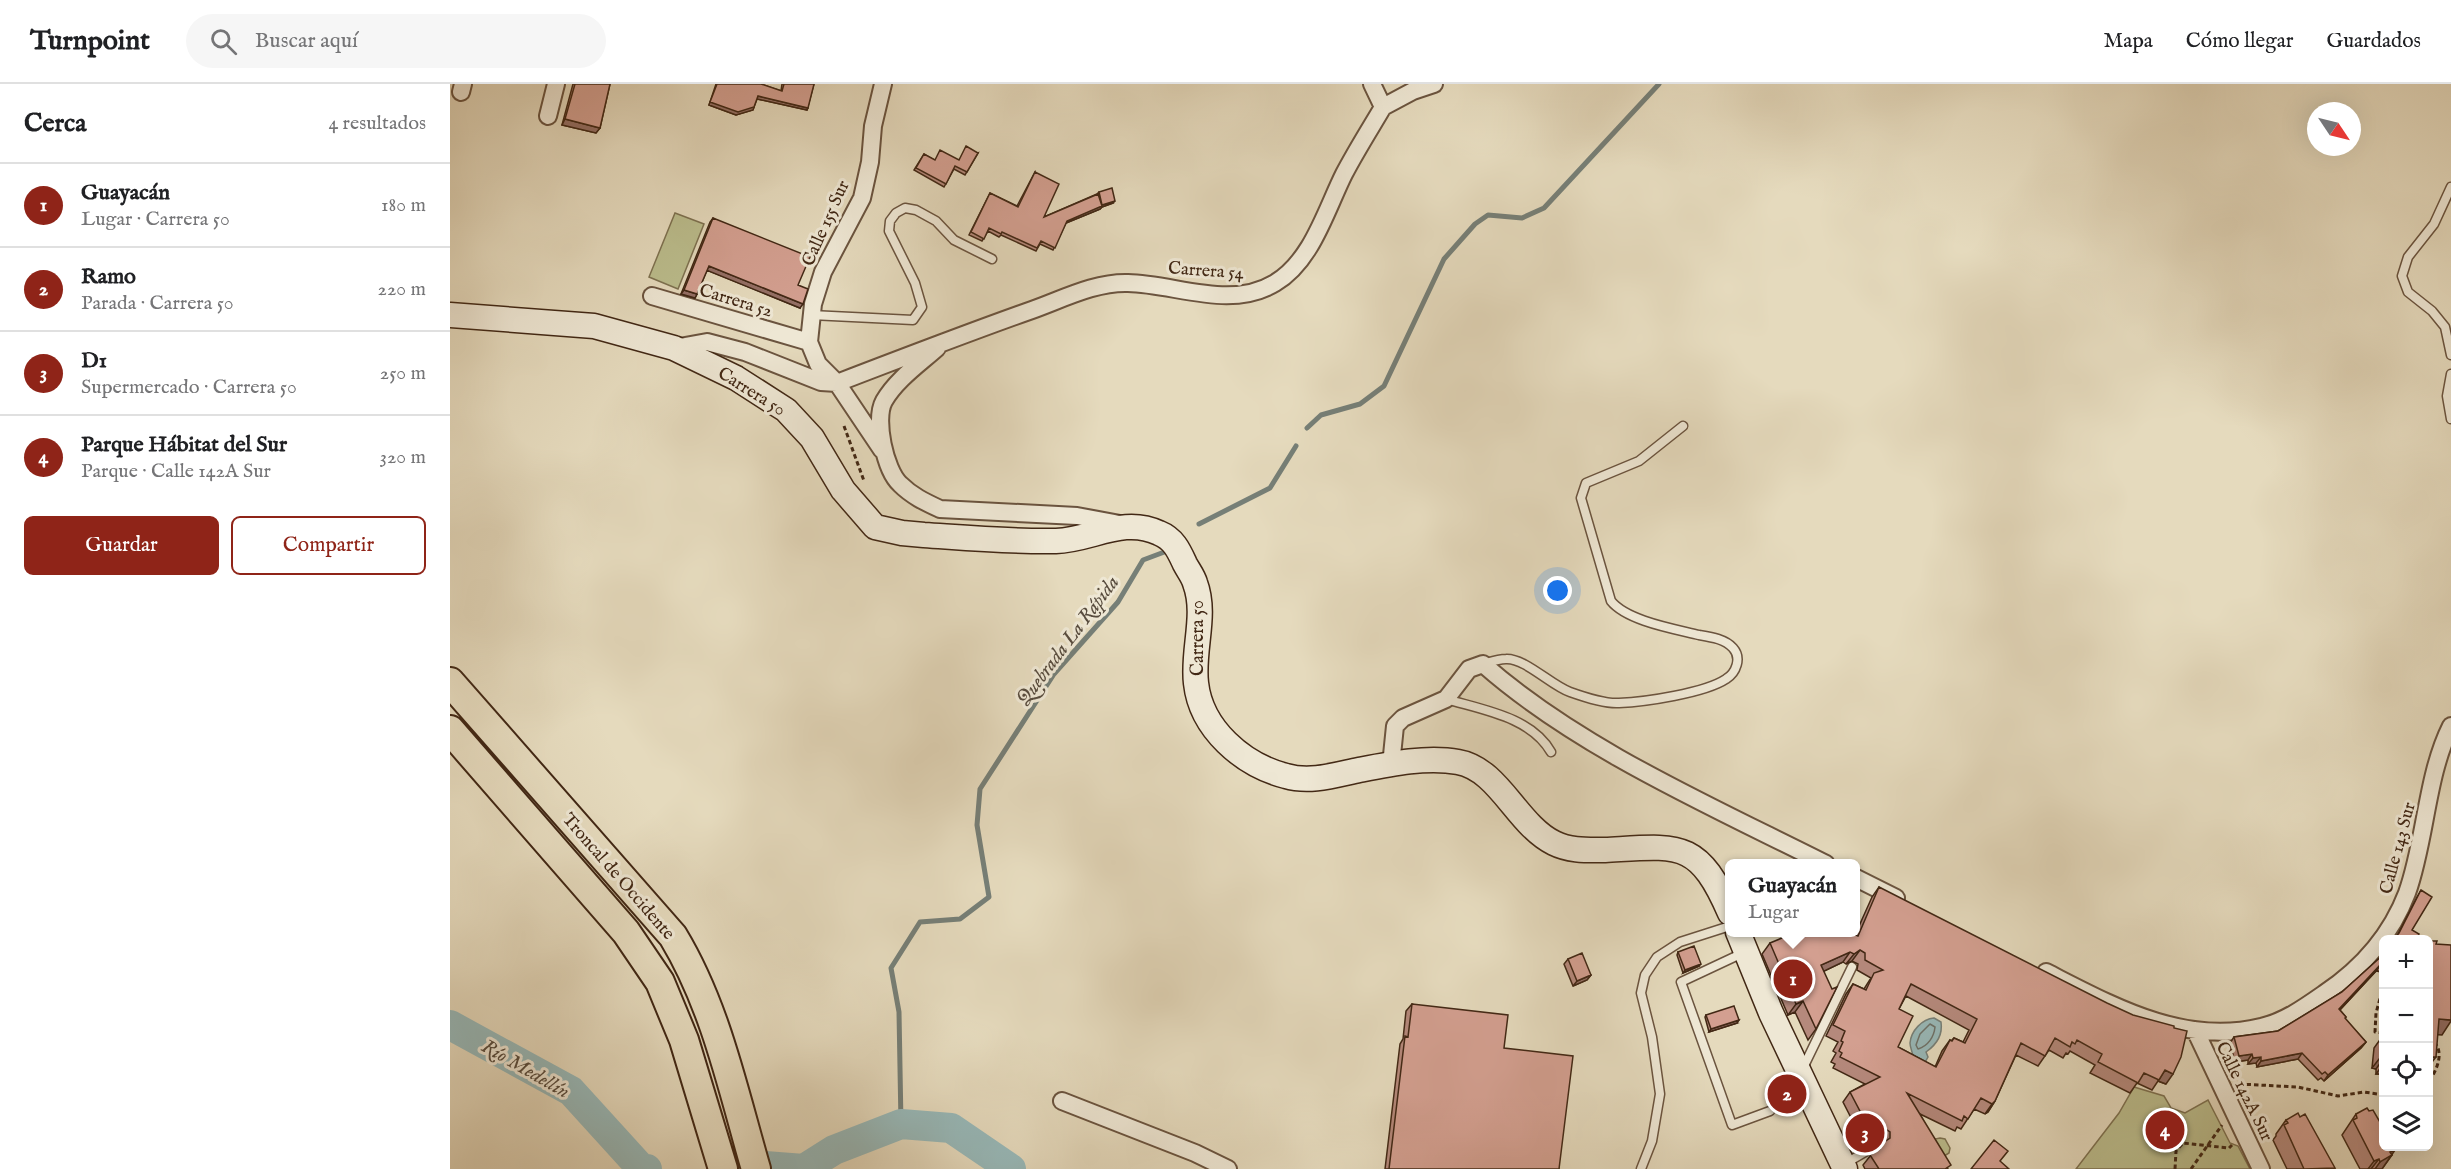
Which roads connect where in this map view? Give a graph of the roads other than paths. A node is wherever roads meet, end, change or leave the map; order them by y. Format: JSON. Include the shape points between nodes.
{"nodes":[{"id":1,"x":556,"y":84,"type":"edge"},
{"id":2,"x":883,"y":84,"type":"edge"},
{"id":3,"x":1372,"y":84,"type":"edge"},
{"id":4,"x":1434,"y":84,"type":"edge"},
{"id":5,"x":1383,"y":107,"type":"junction"},
{"id":6,"x":548,"y":116,"type":"dead end"},
{"id":7,"x":2451,"y":187,"type":"edge"},
{"id":8,"x":992,"y":260,"type":"dead end"},
{"id":9,"x":652,"y":296,"type":"dead end"},
{"id":10,"x":450,"y":315,"type":"edge"},
{"id":11,"x":812,"y":315,"type":"junction"},
{"id":12,"x":944,"y":341,"type":"junction"},
{"id":13,"x":809,"y":342,"type":"junction"},
{"id":14,"x":674,"y":348,"type":"junction"},
{"id":15,"x":2451,"y":355,"type":"edge"},
{"id":16,"x":2451,"y":374,"type":"edge"},
{"id":17,"x":837,"y":383,"type":"junction"},
{"id":18,"x":2451,"y":419,"type":"edge"},
{"id":19,"x":1683,"y":426,"type":"dead end"},
{"id":20,"x":884,"y":454,"type":"junction"},
{"id":21,"x":1128,"y":525,"type":"junction"},
{"id":22,"x":1483,"y":664,"type":"junction"},
{"id":23,"x":450,"y":682,"type":"edge"},
{"id":24,"x":1446,"y":699,"type":"junction"},
{"id":25,"x":2451,"y":726,"type":"edge"},
{"id":26,"x":450,"y":730,"type":"edge"},
{"id":27,"x":1551,"y":752,"type":"dead end"},
{"id":28,"x":1391,"y":765,"type":"junction"},
{"id":29,"x":1816,"y":859,"type":"edge"},
{"id":30,"x":1860,"y":880,"type":"edge"},
{"id":31,"x":1725,"y":904,"type":"edge"},
{"id":32,"x":1909,"y":904,"type":"edge"},
{"id":33,"x":1725,"y":928,"type":"edge"},
{"id":34,"x":1742,"y":942,"type":"edge"},
{"id":35,"x":2033,"y":966,"type":"edge"},
{"id":36,"x":1852,"y":967,"type":"edge"},
{"id":37,"x":2195,"y":1030,"type":"junction"},
{"id":38,"x":1800,"y":1075,"type":"junction"},
{"id":39,"x":1062,"y":1101,"type":"dead end"},
{"id":40,"x":1770,"y":1111,"type":"dead end"},
{"id":41,"x":1876,"y":1145,"type":"edge"},
{"id":42,"x":1844,"y":1167,"type":"edge"},
{"id":43,"x":723,"y":1169,"type":"edge"},
{"id":44,"x":756,"y":1169,"type":"edge"},
{"id":45,"x":1228,"y":1169,"type":"edge"},
{"id":46,"x":1641,"y":1169,"type":"edge"},
{"id":47,"x":2261,"y":1169,"type":"edge"}],
"edges":[{"from":1,"to":6,"type":"street"},
{"from":2,"to":11,"type":"street","name":"Calle 155 Sur","via":[[862,198],[823,272]]},
{"from":3,"to":5,"type":"street"},
{"from":4,"to":5,"type":"street"},
{"from":5,"to":12,"type":"street","name":"Carrera 54","via":[[1344,174],[1322,225],[1293,269],[1276,283],[1255,293],[1232,295],[1127,283],[1098,286]]},
{"from":7,"to":15,"type":"lane","via":[[2434,224],[2408,257],[2402,276],[2408,292],[2445,327]]},
{"from":8,"to":11,"type":"lane","via":[[954,240],[936,220],[904,207],[890,221],[889,231],[915,283],[922,307],[913,320]]},
{"from":9,"to":13,"type":"street","name":"Carrera 52"},
{"from":10,"to":14,"type":"main road","name":"Carrera 50","via":[[594,326]]},
{"from":11,"to":13,"type":"street","name":"Calle 155 Sur"},
{"from":12,"to":17,"type":"street","name":"Carrera 54"},
{"from":12,"to":20,"type":"street","name":"Carrera 54","via":[[896,385],[883,403]]},
{"from":13,"to":17,"type":"street","via":[[818,364]]},
{"from":14,"to":17,"type":"street","via":[[707,342],[745,352],[821,382]]},
{"from":14,"to":21,"type":"main road","name":"Carrera 50","via":[[736,378],[786,410],[812,438],[843,490],[875,526],[924,535],[1060,541]]},
{"from":16,"to":18,"type":"lane","via":[[2447,396]]},
{"from":17,"to":20,"type":"street"},
{"from":19,"to":22,"type":"lane","via":[[1640,461],[1586,483],[1581,498],[1606,591],[1617,609],[1664,627],[1721,640],[1734,648],[1737,666],[1728,678],[1664,698],[1617,703],[1569,692],[1507,658]]},
{"from":20,"to":21,"type":"street","name":"Carrera 54","via":[[898,483],[919,500],[940,508],[1077,516]]},
{"from":21,"to":28,"type":"main road","name":"Carrera 50","via":[[1160,533],[1178,547],[1196,584],[1200,610],[1196,682],[1204,713],[1236,751],[1262,767],[1307,780]]},
{"from":22,"to":24,"type":"street","via":[[1469,669]]},
{"from":22,"to":29,"type":"street","via":[[1524,697],[1637,768]]},
{"from":23,"to":44,"type":"highway","name":"Troncal de Occidente","via":[[673,936],[685,955],[706,1001]]},
{"from":24,"to":27,"type":"lane","via":[[1509,717],[1543,739]]},
{"from":24,"to":28,"type":"street","via":[[1403,718],[1395,726]]},
{"from":25,"to":37,"type":"street","name":"Calle 143 Sur","via":[[2436,768],[2408,890],[2398,916],[2381,941],[2334,987],[2285,1018],[2237,1031]]},
{"from":26,"to":43,"type":"highway","name":"Troncal de Occidente","via":[[599,900],[660,982]]},
{"from":28,"to":31,"type":"main road","name":"Carrera 50","via":[[1437,760],[1461,762],[1480,771],[1529,824],[1553,842],[1578,850],[1677,849],[1710,872]]},
{"from":30,"to":32,"type":"street"},
{"from":33,"to":46,"type":"lane","via":[[1680,942],[1657,957],[1645,975],[1641,993],[1660,1094],[1652,1141]]},
{"from":34,"to":38,"type":"main road"},
{"from":34,"to":40,"type":"lane","via":[[1682,982],[1732,1125]]},
{"from":35,"to":37,"type":"street","name":"Calle 143 Sur","via":[[2135,1015],[2166,1026]]},
{"from":36,"to":38,"type":"lane"},
{"from":37,"to":47,"type":"street","name":"Calle 142A Sur"},
{"from":38,"to":42,"type":"main road"},
{"from":39,"to":45,"type":"street"},
{"from":41,"to":42,"type":"lane"}]}
